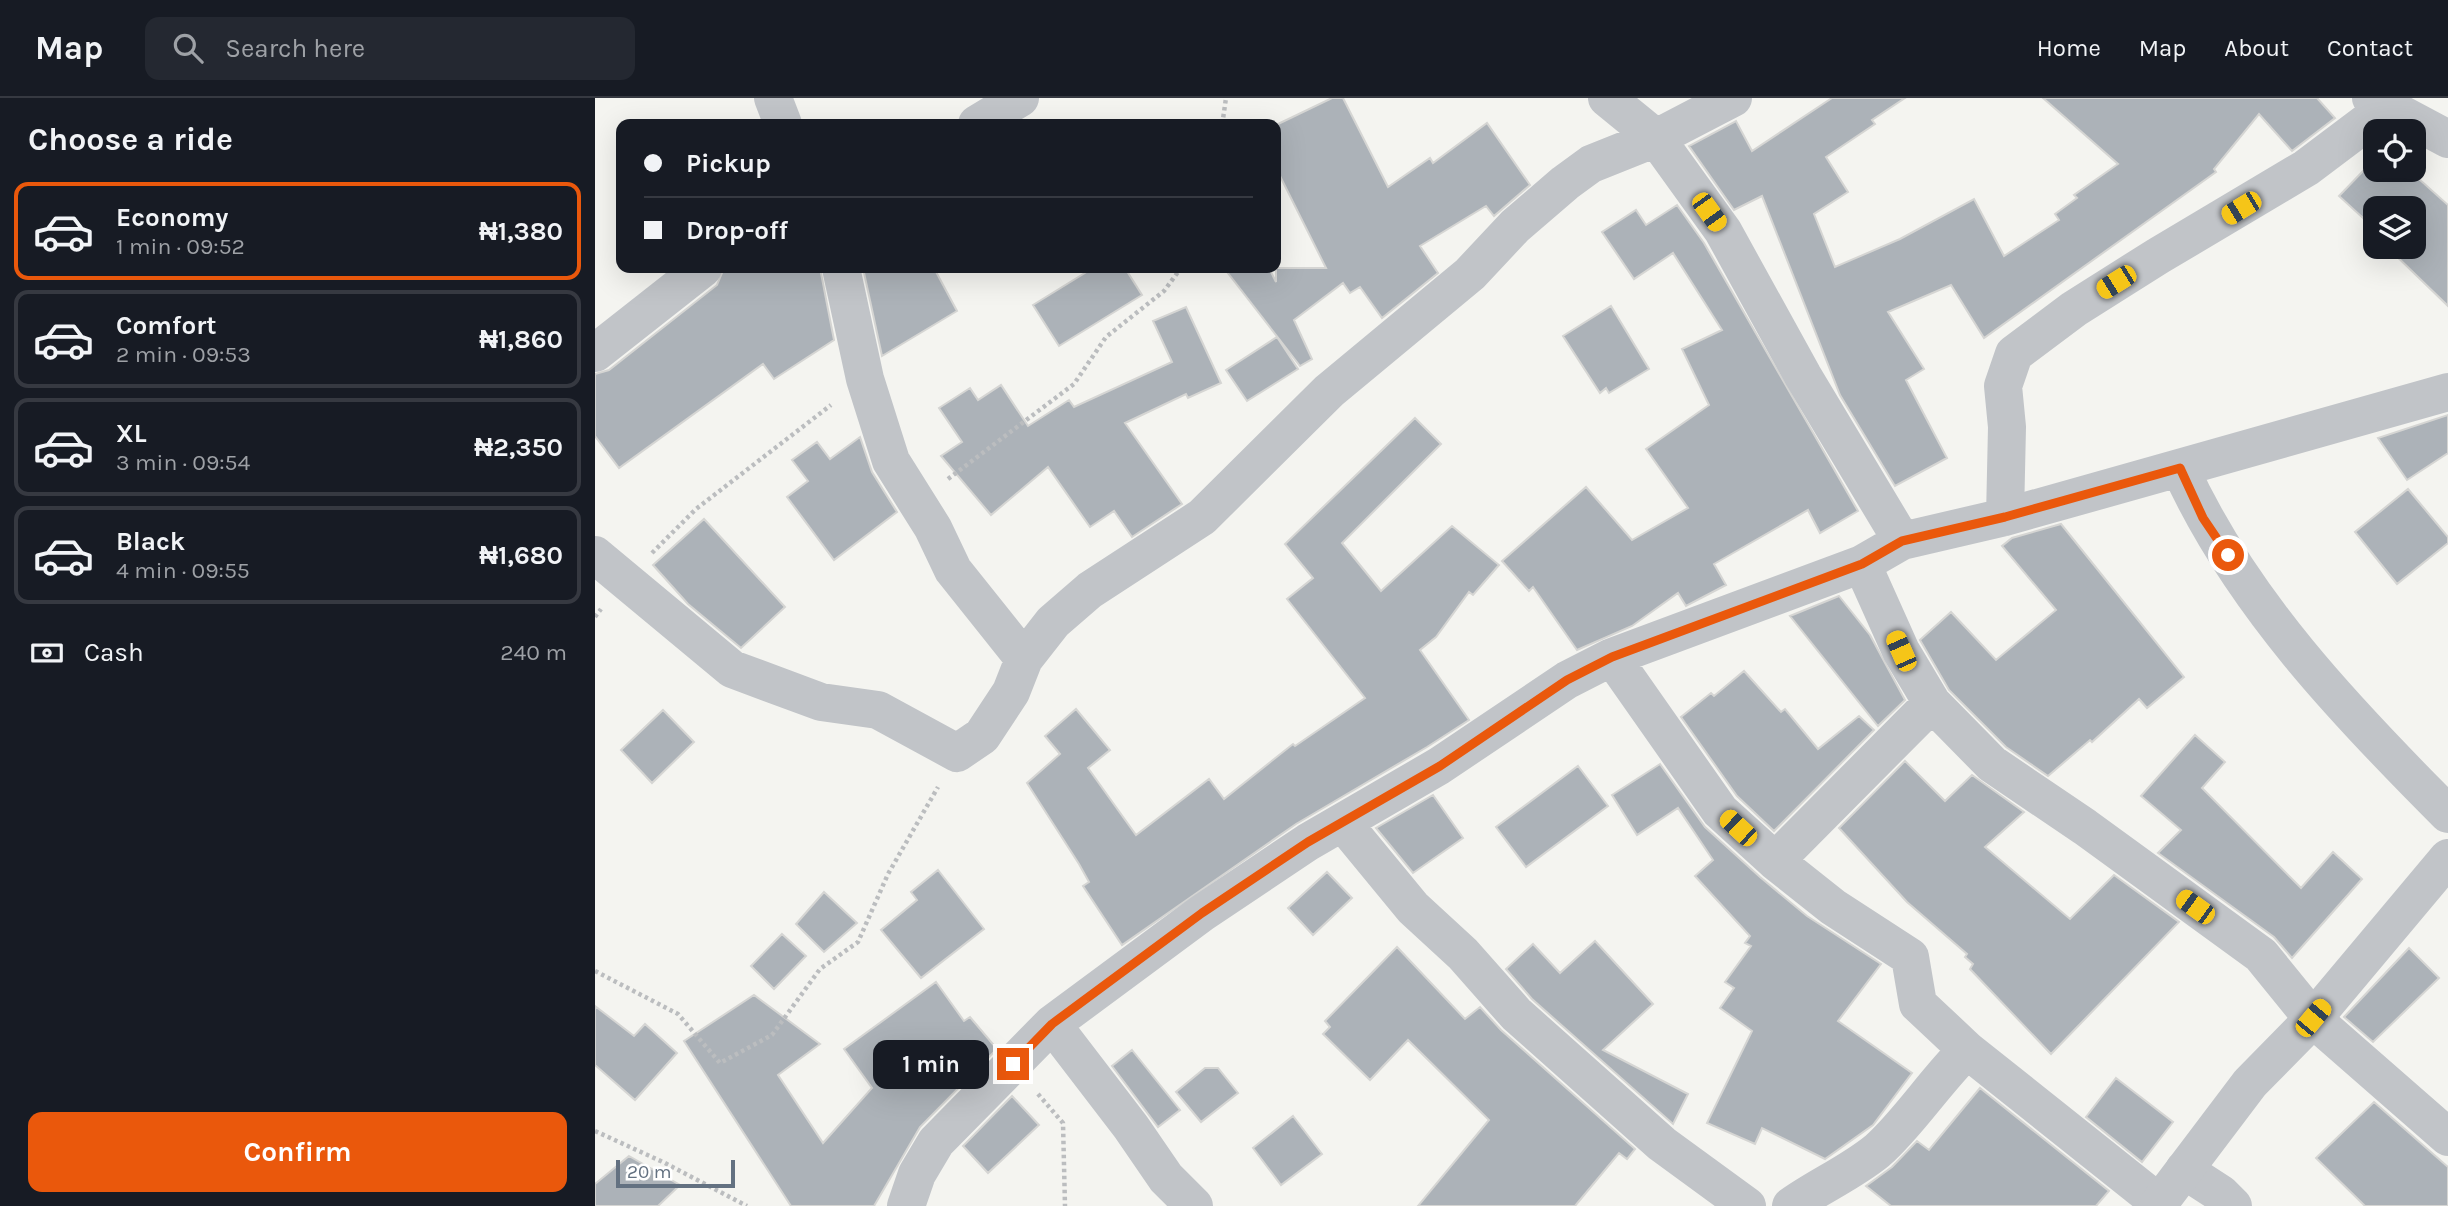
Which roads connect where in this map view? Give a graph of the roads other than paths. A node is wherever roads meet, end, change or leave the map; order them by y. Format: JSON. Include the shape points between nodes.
{"nodes":[{"id":1,"x":773,"y":98,"type":"edge"},
{"id":2,"x":1020,"y":98,"type":"edge"},
{"id":3,"x":1607,"y":98,"type":"edge"},
{"id":4,"x":1733,"y":98,"type":"edge"},
{"id":5,"x":2379,"y":102,"type":"edge"},
{"id":6,"x":781,"y":119,"type":"edge"},
{"id":7,"x":985,"y":119,"type":"edge"},
{"id":8,"x":2447,"y":136,"type":"edge"},
{"id":9,"x":1655,"y":138,"type":"junction"},
{"id":10,"x":697,"y":273,"type":"edge"},
{"id":11,"x":842,"y":273,"type":"edge"},
{"id":12,"x":595,"y":354,"type":"edge"},
{"id":13,"x":2448,"y":392,"type":"edge"},
{"id":14,"x":2180,"y":468,"type":"junction"},
{"id":15,"x":2005,"y":517,"type":"junction"},
{"id":16,"x":1902,"y":541,"type":"junction"},
{"id":17,"x":595,"y":555,"type":"edge"},
{"id":18,"x":1862,"y":564,"type":"junction"},
{"id":19,"x":1612,"y":657,"type":"junction"},
{"id":20,"x":1024,"y":660,"type":"junction"},
{"id":21,"x":1932,"y":703,"type":"junction"},
{"id":22,"x":2448,"y":814,"type":"edge"},
{"id":23,"x":1343,"y":823,"type":"junction"},
{"id":24,"x":2448,"y":858,"type":"edge"},
{"id":25,"x":1775,"y":861,"type":"junction"},
{"id":26,"x":2313,"y":1018,"type":"junction"},
{"id":27,"x":1052,"y":1024,"type":"junction"},
{"id":28,"x":1967,"y":1050,"type":"junction"},
{"id":29,"x":2448,"y":1137,"type":"edge"},
{"id":30,"x":2184,"y":1170,"type":"junction"},
{"id":31,"x":2157,"y":1204,"type":"edge"},
{"id":32,"x":905,"y":1206,"type":"edge"},
{"id":33,"x":1194,"y":1206,"type":"edge"},
{"id":34,"x":1747,"y":1206,"type":"edge"},
{"id":35,"x":1791,"y":1206,"type":"edge"},
{"id":36,"x":2233,"y":1206,"type":"edge"}],
"edges":[{"from":1,"to":6,"type":"street"},
{"from":2,"to":7,"type":"street"},
{"from":3,"to":9,"type":"street"},
{"from":4,"to":9,"type":"street"},
{"from":5,"to":8,"type":"street"},
{"from":5,"to":15,"type":"street","via":[[2306,168],[2074,309],[2014,354],[2003,386]]},
{"from":9,"to":16,"type":"street","via":[[1723,231]]},
{"from":9,"to":20,"type":"street","via":[[1591,164],[1565,183],[1515,226],[1470,274],[1329,391],[1202,517],[1090,590],[1053,622]]},
{"from":10,"to":12,"type":"street"},
{"from":11,"to":20,"type":"street","via":[[865,379],[891,461],[953,570]]},
{"from":13,"to":14,"type":"street"},
{"from":14,"to":15,"type":"street"},
{"from":14,"to":22,"type":"street","via":[[2203,518],[2307,662]]},
{"from":15,"to":16,"type":"street"},
{"from":16,"to":18,"type":"street"},
{"from":17,"to":20,"type":"street","via":[[732,669],[821,702],[879,710],[957,753],[982,736],[1011,692]]},
{"from":18,"to":19,"type":"street"},
{"from":18,"to":21,"type":"street","via":[[1901,651]]},
{"from":19,"to":23,"type":"street","via":[[1567,680],[1440,766]]},
{"from":19,"to":25,"type":"street","via":[[1720,811]]},
{"from":21,"to":25,"type":"street"},
{"from":21,"to":26,"type":"street","via":[[1992,764],[2261,955]]},
{"from":23,"to":27,"type":"street","via":[[1202,913]]},
{"from":23,"to":34,"type":"street","via":[[1413,908],[1463,954],[1516,1014],[1662,1144]]},
{"from":24,"to":26,"type":"street"},
{"from":25,"to":28,"type":"street","via":[[1833,907],[1910,957],[1918,1004]]},
{"from":26,"to":29,"type":"street"},
{"from":26,"to":30,"type":"street","via":[[2250,1083]]},
{"from":27,"to":32,"type":"street","via":[[936,1142]]},
{"from":27,"to":33,"type":"street","via":[[1166,1178]]},
{"from":28,"to":31,"type":"street"},
{"from":28,"to":35,"type":"street","via":[[1879,1149],[1843,1177]]},
{"from":30,"to":31,"type":"street"},
{"from":30,"to":36,"type":"street"}]}
